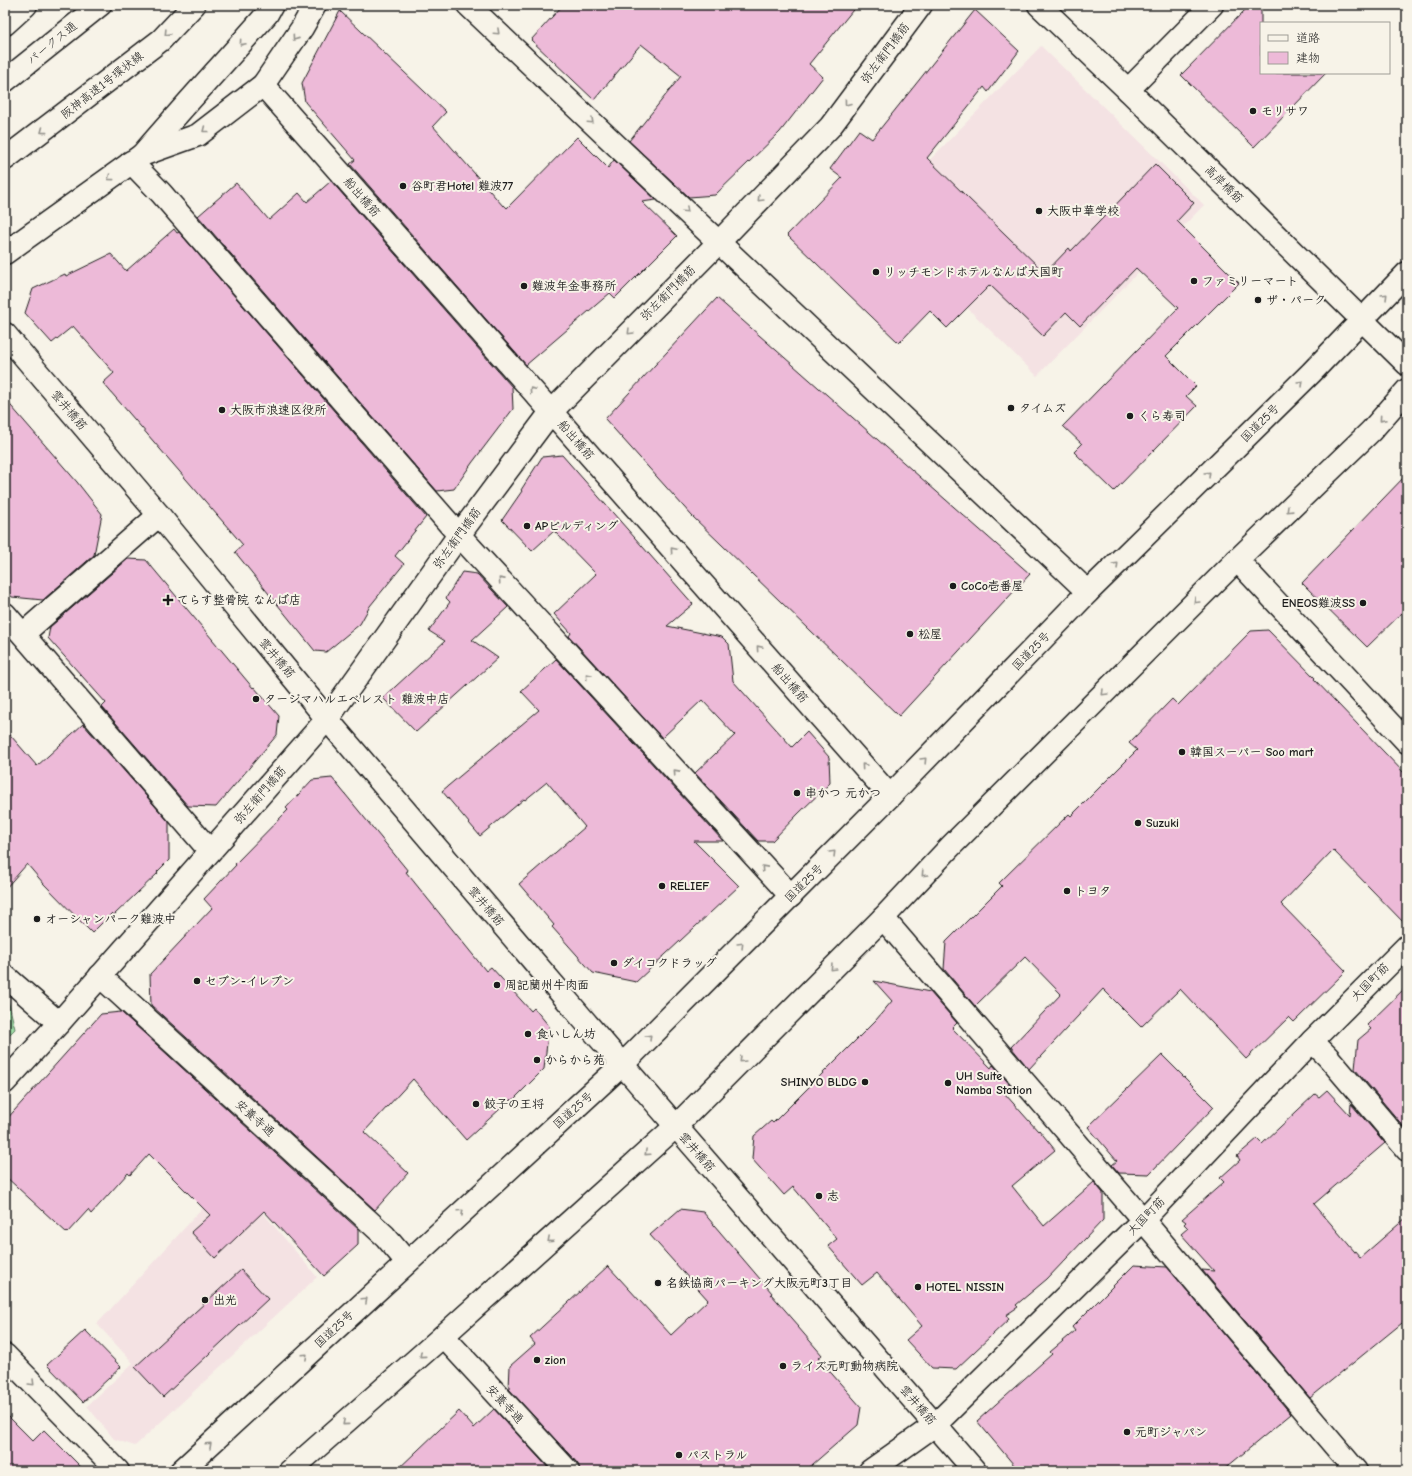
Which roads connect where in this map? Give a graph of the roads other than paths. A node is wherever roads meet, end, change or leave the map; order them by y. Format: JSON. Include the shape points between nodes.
{"nodes":[{"id":1,"x":26,"y":5,"type":"edge"},
{"id":2,"x":100,"y":5,"type":"edge"},
{"id":3,"x":194,"y":5,"type":"edge"},
{"id":4,"x":315,"y":5,"type":"edge"},
{"id":5,"x":468,"y":5,"type":"edge"},
{"id":6,"x":921,"y":5,"type":"edge"},
{"id":7,"x":1039,"y":5,"type":"edge"},
{"id":8,"x":1212,"y":5,"type":"edge"},
{"id":9,"x":270,"y":9,"type":"edge"},
{"id":10,"x":5,"y":24,"type":"edge"},
{"id":11,"x":5,"y":81,"type":"edge"},
{"id":12,"x":263,"y":85,"type":"junction"},
{"id":13,"x":1128,"y":90,"type":"junction"},
{"id":14,"x":136,"y":158,"type":"junction"},
{"id":15,"x":5,"y":159,"type":"edge"},
{"id":16,"x":719,"y":242,"type":"junction"},
{"id":17,"x":5,"y":253,"type":"edge"},
{"id":18,"x":1407,"y":273,"type":"edge"},
{"id":19,"x":1362,"y":319,"type":"junction"},
{"id":20,"x":5,"y":334,"type":"edge"},
{"id":21,"x":1407,"y":364,"type":"edge"},
{"id":22,"x":1407,"y":390,"type":"edge"},
{"id":23,"x":551,"y":412,"type":"junction"},
{"id":24,"x":159,"y":515,"type":"junction"},
{"id":25,"x":459,"y":535,"type":"junction"},
{"id":26,"x":1237,"y":560,"type":"junction"},
{"id":27,"x":1088,"y":592,"type":"junction"},
{"id":28,"x":5,"y":614,"type":"edge"},
{"id":29,"x":23,"y":634,"type":"junction"},
{"id":30,"x":327,"y":719,"type":"junction"},
{"id":31,"x":1407,"y":742,"type":"edge"},
{"id":32,"x":890,"y":796,"type":"junction"},
{"id":33,"x":210,"y":851,"type":"junction"},
{"id":34,"x":790,"y":896,"type":"junction"},
{"id":35,"x":883,"y":918,"type":"junction"},
{"id":36,"x":1407,"y":946,"type":"edge"},
{"id":37,"x":5,"y":976,"type":"edge"},
{"id":38,"x":100,"y":976,"type":"junction"},
{"id":39,"x":59,"y":1023,"type":"junction"},
{"id":40,"x":1312,"y":1041,"type":"junction"},
{"id":41,"x":622,"y":1065,"type":"junction"},
{"id":42,"x":5,"y":1082,"type":"edge"},
{"id":43,"x":676,"y":1127,"type":"junction"},
{"id":44,"x":1407,"y":1150,"type":"edge"},
{"id":45,"x":1143,"y":1220,"type":"junction"},
{"id":46,"x":407,"y":1262,"type":"junction"},
{"id":47,"x":443,"y":1336,"type":"junction"},
{"id":48,"x":5,"y":1355,"type":"edge"},
{"id":49,"x":935,"y":1425,"type":"junction"},
{"id":50,"x":118,"y":1471,"type":"edge"},
{"id":51,"x":180,"y":1471,"type":"edge"},
{"id":52,"x":290,"y":1471,"type":"edge"},
{"id":53,"x":568,"y":1471,"type":"edge"},
{"id":54,"x":870,"y":1471,"type":"edge"},
{"id":55,"x":975,"y":1471,"type":"edge"},
{"id":56,"x":1356,"y":1471,"type":"edge"}],
"edges":[{"from":1,"to":10,"type":"main road"},
{"from":2,"to":11,"type":"main road","name":"パークス通"},
{"from":3,"to":15,"type":"main road","name":"阪神高速1号環状線","one_way":true,"via":[[161,40]]},
{"from":4,"to":12,"type":"main road","one_way":true},
{"from":5,"to":16,"type":"main road","one_way":true},
{"from":6,"to":16,"type":"main road","name":"弥左衛門橋筋","one_way":true,"via":[[830,127]]},
{"from":7,"to":13,"type":"main road","name":"高岸橋筋"},
{"from":8,"to":13,"type":"main road"},
{"from":9,"to":14,"type":"main road","one_way":true,"via":[[224,64]]},
{"from":12,"to":14,"type":"main road","one_way":true,"via":[[198,135]]},
{"from":23,"to":12,"type":"main road","name":"船出橋筋","one_way":true},
{"from":13,"to":19,"type":"main road","name":"高岸橋筋"},
{"from":14,"to":17,"type":"main road","one_way":true},
{"from":14,"to":25,"type":"main road","via":[[161,193]]},
{"from":16,"to":23,"type":"main road","name":"弥左衛門橋筋","one_way":true},
{"from":16,"to":27,"type":"main road"},
{"from":19,"to":18,"type":"main road","name":"国道25号","one_way":true},
{"from":19,"to":21,"type":"main road","name":"高岸橋筋"},
{"from":27,"to":19,"type":"main road","name":"国道25号","one_way":true,"via":[[1311,373]]},
{"from":20,"to":24,"type":"main road","name":"雲井橋筋"},
{"from":22,"to":26,"type":"main road","one_way":true,"via":[[1371,432]]},
{"from":23,"to":25,"type":"main road","name":"弥左衛門橋筋"},
{"from":32,"to":23,"type":"main road","name":"船出橋筋","one_way":true},
{"from":24,"to":29,"type":"main road"},
{"from":24,"to":30,"type":"main road","name":"雲井橋筋"},
{"from":25,"to":30,"type":"main road","name":"弥左衛門橋筋"},
{"from":34,"to":25,"type":"main road","one_way":true},
{"from":26,"to":31,"type":"main road"},
{"from":26,"to":35,"type":"main road","one_way":true,"via":[[951,846]]},
{"from":32,"to":27,"type":"main road","name":"国道25号","one_way":true},
{"from":28,"to":29,"type":"main road"},
{"from":29,"to":33,"type":"main road"},
{"from":30,"to":33,"type":"main road","name":"弥左衛門橋筋"},
{"from":30,"to":41,"type":"main road","name":"雲井橋筋"},
{"from":34,"to":32,"type":"main road","name":"国道25号","one_way":true},
{"from":33,"to":38,"type":"main road","name":"弥左衛門橋筋"},
{"from":41,"to":34,"type":"main road","name":"国道25号","one_way":true},
{"from":35,"to":43,"type":"main road","one_way":true},
{"from":35,"to":45,"type":"main road"},
{"from":36,"to":40,"type":"main road","name":"大国町筋"},
{"from":37,"to":39,"type":"main road"},
{"from":38,"to":39,"type":"main road","name":"弥左衛門橋筋"},
{"from":38,"to":46,"type":"main road","name":"安養寺通","via":[[385,1236]]},
{"from":39,"to":42,"type":"main road","name":"弥左衛門橋筋"},
{"from":40,"to":44,"type":"main road"},
{"from":40,"to":45,"type":"main road","name":"大国町筋"},
{"from":41,"to":43,"type":"main road","name":"雲井橋筋"},
{"from":46,"to":41,"type":"main road","name":"国道25号","one_way":true},
{"from":43,"to":47,"type":"main road","one_way":true},
{"from":43,"to":49,"type":"main road","name":"雲井橋筋"},
{"from":45,"to":49,"type":"main road","name":"大国町筋"},
{"from":45,"to":56,"type":"main road"},
{"from":51,"to":46,"type":"main road","name":"国道25号","one_way":true},
{"from":47,"to":52,"type":"main road","one_way":true},
{"from":47,"to":53,"type":"main road","name":"安養寺通"},
{"from":48,"to":50,"type":"main road","one_way":true},
{"from":49,"to":54,"type":"main road","name":"大国町筋"},
{"from":49,"to":55,"type":"main road","name":"雲井橋筋"}]}
